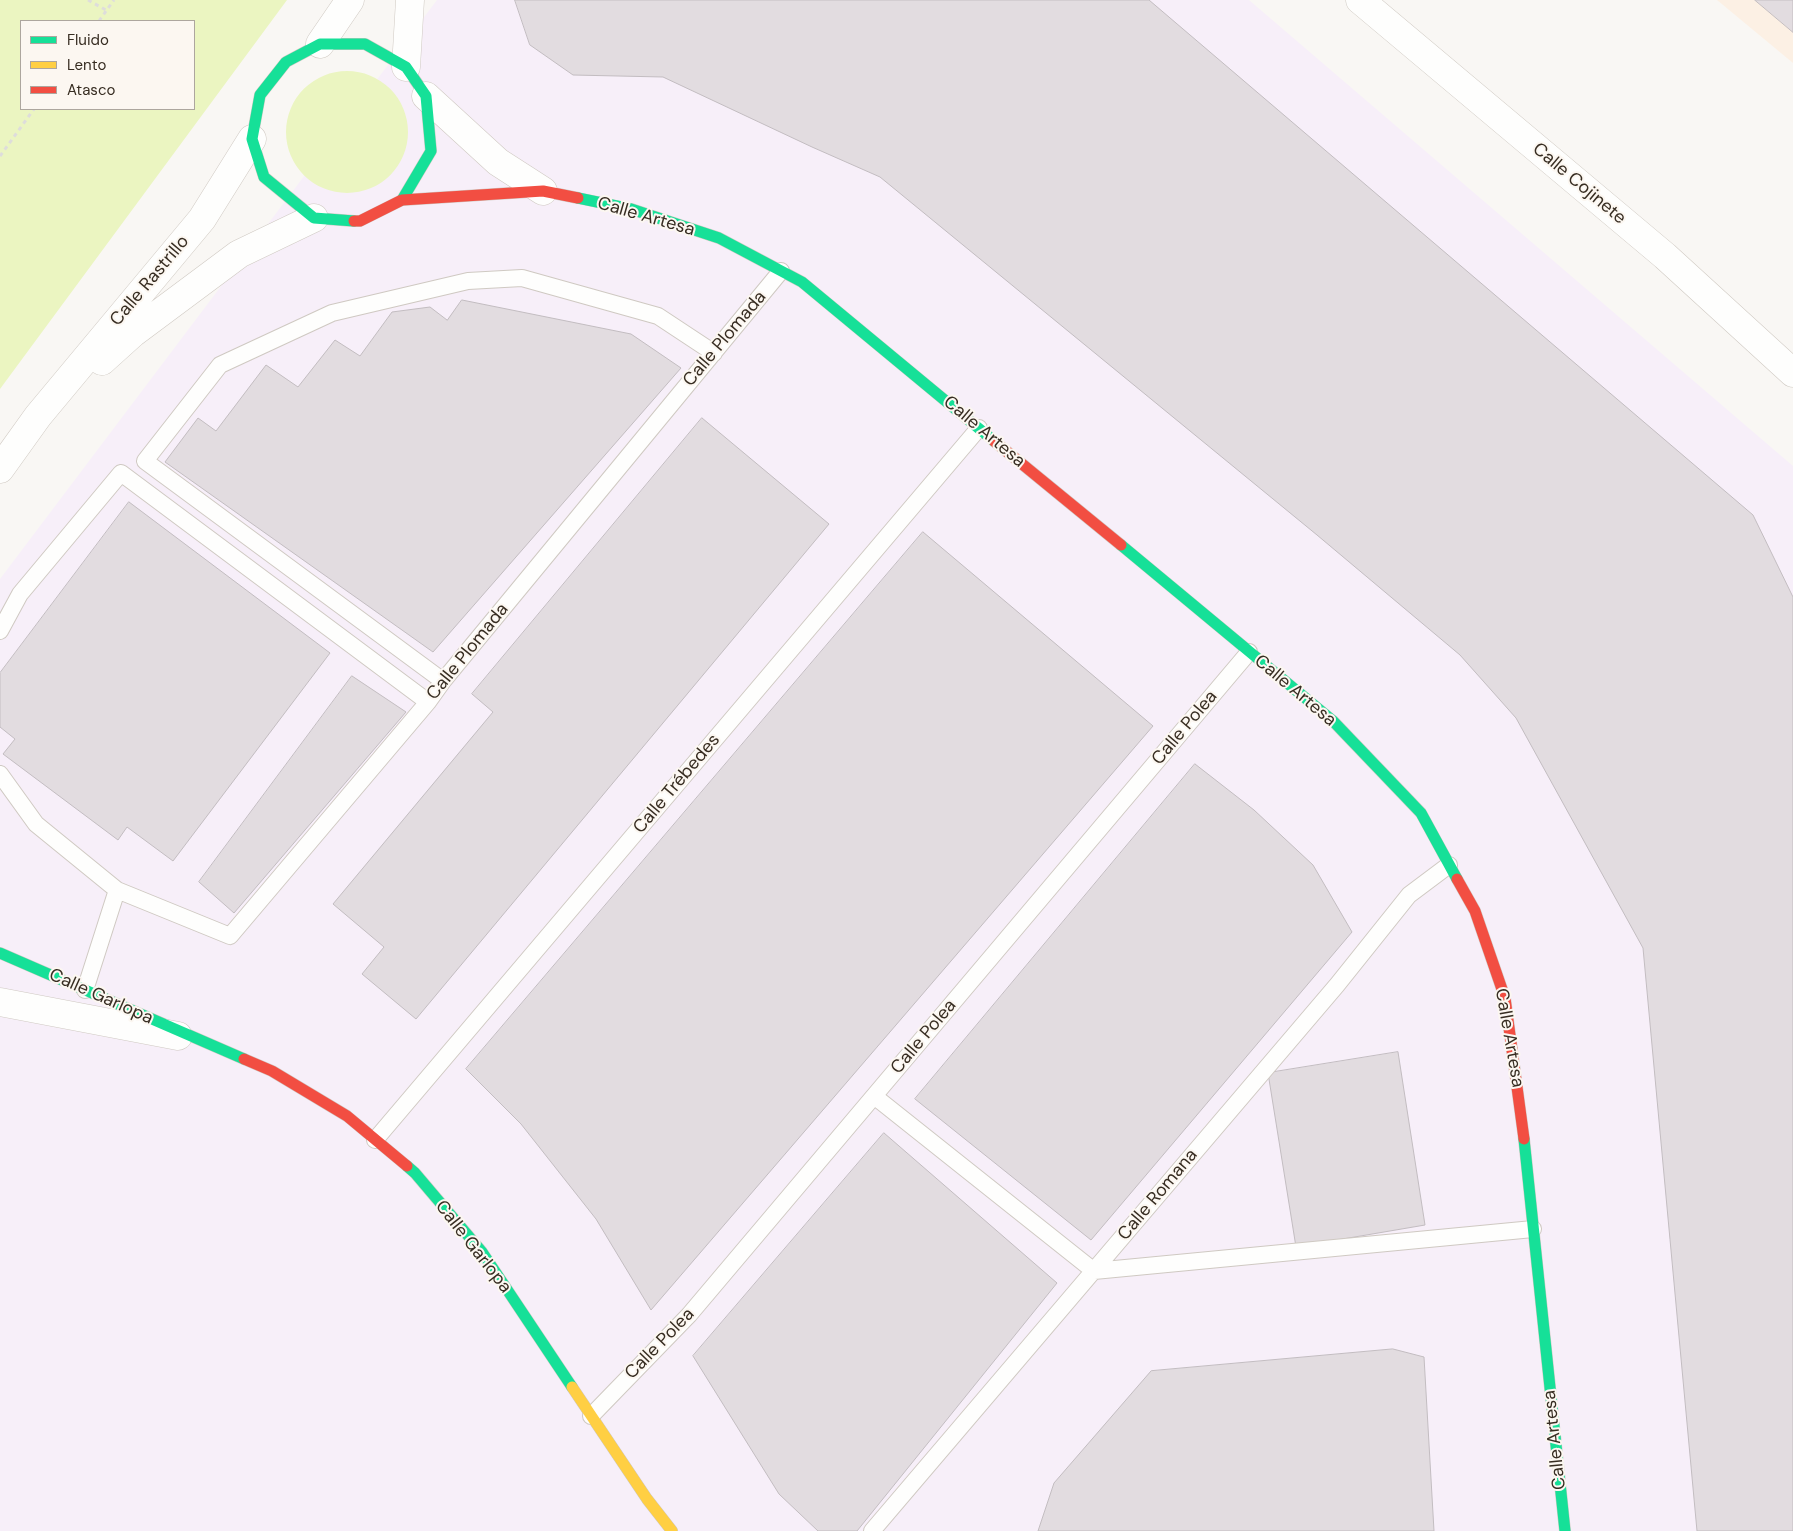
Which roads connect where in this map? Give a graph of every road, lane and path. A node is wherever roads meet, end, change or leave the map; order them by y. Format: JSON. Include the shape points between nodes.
{"nodes":[{"id":1,"x":88,"y":0,"type":"edge"},
{"id":2,"x":114,"y":0,"type":"edge"},
{"id":3,"x":350,"y":0,"type":"edge"},
{"id":4,"x":410,"y":0,"type":"edge"},
{"id":5,"x":1360,"y":0,"type":"edge"},
{"id":6,"x":106,"y":10,"type":"junction"},
{"id":7,"x":99,"y":20,"type":"edge"},
{"id":8,"x":320,"y":44,"type":"junction"},
{"id":9,"x":406,"y":67,"type":"junction"},
{"id":10,"x":426,"y":96,"type":"junction"},
{"id":11,"x":33,"y":110,"type":"edge"},
{"id":12,"x":252,"y":139,"type":"junction"},
{"id":13,"x":0,"y":156,"type":"edge"},
{"id":14,"x":543,"y":192,"type":"junction"},
{"id":15,"x":402,"y":200,"type":"junction"},
{"id":16,"x":314,"y":218,"type":"junction"},
{"id":17,"x":781,"y":272,"type":"junction"},
{"id":18,"x":714,"y":353,"type":"junction"},
{"id":19,"x":1793,"y":373,"type":"edge"},
{"id":20,"x":38,"y":416,"type":"junction"},
{"id":21,"x":979,"y":428,"type":"junction"},
{"id":22,"x":0,"y":469,"type":"edge"},
{"id":23,"x":0,"y":631,"type":"edge"},
{"id":24,"x":1249,"y":652,"type":"junction"},
{"id":25,"x":443,"y":681,"type":"junction"},
{"id":26,"x":428,"y":702,"type":"junction"},
{"id":27,"x":0,"y":774,"type":"edge"},
{"id":28,"x":1449,"y":865,"type":"junction"},
{"id":29,"x":117,"y":890,"type":"junction"},
{"id":30,"x":0,"y":953,"type":"edge"},
{"id":31,"x":85,"y":990,"type":"junction"},
{"id":32,"x":0,"y":1002,"type":"edge"},
{"id":33,"x":202,"y":1041,"type":"junction"},
{"id":34,"x":874,"y":1096,"type":"junction"},
{"id":35,"x":374,"y":1140,"type":"junction"},
{"id":36,"x":1532,"y":1229,"type":"junction"},
{"id":37,"x":1094,"y":1271,"type":"junction"},
{"id":38,"x":591,"y":1416,"type":"junction"},
{"id":39,"x":672,"y":1531,"type":"edge"},
{"id":40,"x":872,"y":1531,"type":"edge"},
{"id":41,"x":1565,"y":1531,"type":"edge"}],
"edges":[{"from":1,"to":6,"type":"path"},
{"from":2,"to":6,"type":"path"},
{"from":3,"to":8,"type":"street"},
{"from":4,"to":9,"type":"street"},
{"from":5,"to":19,"type":"street","name":"Calle Cojinete","via":[[1665,256]]},
{"from":6,"to":7,"type":"path"},
{"from":8,"to":9,"type":"street","via":[[365,44]]},
{"from":8,"to":12,"type":"street","via":[[286,62],[260,95]]},
{"from":9,"to":10,"type":"street"},
{"from":10,"to":14,"type":"street","name":"Calle Artesa","via":[[498,162]]},
{"from":10,"to":15,"type":"street","via":[[431,151]]},
{"from":11,"to":13,"type":"path"},
{"from":12,"to":16,"type":"street","via":[[264,177]]},
{"from":12,"to":20,"type":"street","name":"Calle Rastrillo","via":[[202,219]]},
{"from":14,"to":15,"type":"street","name":"Calle Artesa"},
{"from":14,"to":17,"type":"street","name":"Calle Artesa","via":[[631,209],[719,238]]},
{"from":15,"to":16,"type":"street","via":[[360,221]]},
{"from":16,"to":20,"type":"street","name":"Calle Rastrillo","via":[[239,254],[133,333]]},
{"from":17,"to":18,"type":"lane","name":"Calle Plomada"},
{"from":17,"to":21,"type":"street","name":"Calle Artesa","via":[[802,282]]},
{"from":18,"to":25,"type":"lane","name":"Calle Plomada"},
{"from":18,"to":25,"type":"lane","via":[[658,316],[522,278],[468,281],[332,313],[220,365],[145,461]]},
{"from":20,"to":22,"type":"street","name":"Calle Rastrillo"},
{"from":21,"to":24,"type":"street","name":"Calle Artesa"},
{"from":21,"to":35,"type":"lane","name":"Calle Trébedes"},
{"from":23,"to":26,"type":"lane","via":[[20,594],[121,473]]},
{"from":24,"to":28,"type":"street","name":"Calle Artesa","via":[[1333,721],[1421,813]]},
{"from":24,"to":34,"type":"lane","name":"Calle Polea"},
{"from":25,"to":26,"type":"lane","name":"Calle Plomada"},
{"from":26,"to":29,"type":"lane","name":"Calle Plomada","via":[[230,936]]},
{"from":27,"to":29,"type":"lane","via":[[36,824]]},
{"from":28,"to":36,"type":"street","name":"Calle Artesa","via":[[1475,911],[1506,998]]},
{"from":28,"to":37,"type":"lane","name":"Calle Romana","via":[[1409,895],[1331,993]]},
{"from":29,"to":31,"type":"lane"},
{"from":30,"to":31,"type":"street","name":"Calle Garlopa"},
{"from":31,"to":33,"type":"street","name":"Calle Garlopa"},
{"from":32,"to":33,"type":"street","name":"Calle Garlopa"},
{"from":33,"to":35,"type":"street","name":"Calle Garlopa","via":[[272,1071],[347,1116]]},
{"from":34,"to":37,"type":"lane"},
{"from":34,"to":38,"type":"lane","name":"Calle Polea","via":[[689,1315]]},
{"from":35,"to":38,"type":"street","name":"Calle Garlopa","via":[[414,1173],[482,1252]]},
{"from":36,"to":37,"type":"lane"},
{"from":36,"to":41,"type":"street","name":"Calle Artesa"},
{"from":37,"to":40,"type":"lane","name":"Calle Romana"},
{"from":38,"to":39,"type":"street","name":"Calle Garlopa","via":[[647,1500]]}]}
